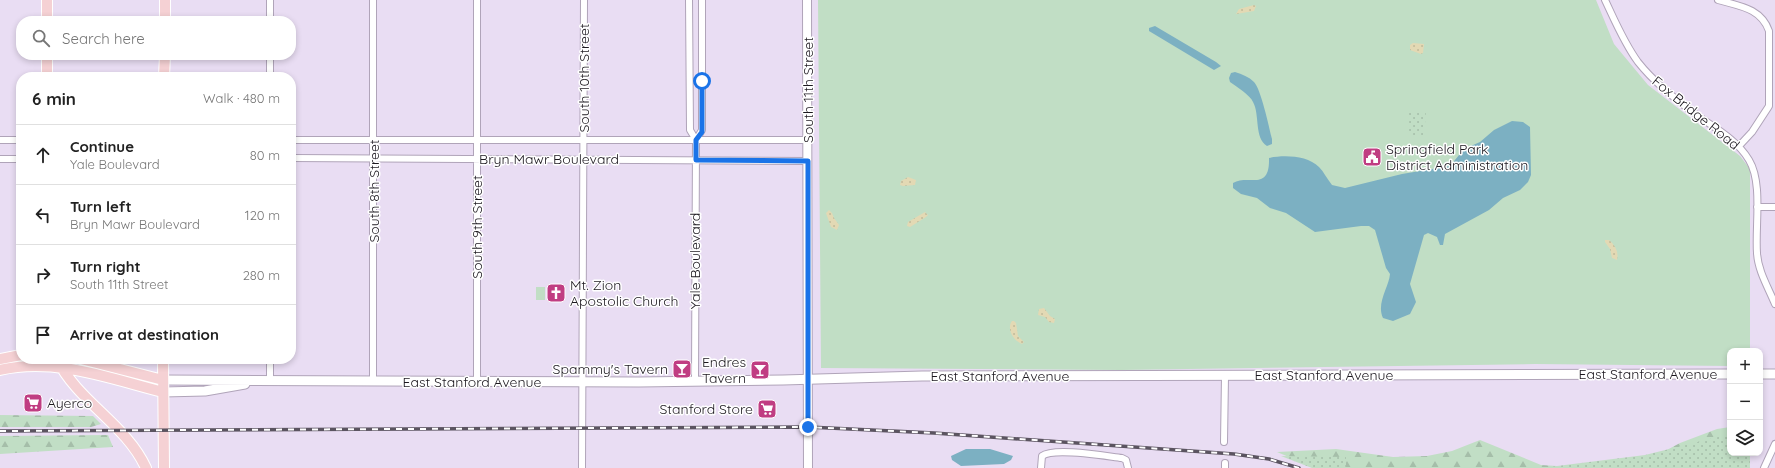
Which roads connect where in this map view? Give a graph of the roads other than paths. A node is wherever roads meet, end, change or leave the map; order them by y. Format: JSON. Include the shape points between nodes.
{"nodes":[{"id":1,"x":47,"y":0,"type":"edge"},
{"id":2,"x":165,"y":0,"type":"edge"},
{"id":3,"x":270,"y":0,"type":"edge"},
{"id":4,"x":373,"y":0,"type":"edge"},
{"id":5,"x":477,"y":0,"type":"edge"},
{"id":6,"x":584,"y":0,"type":"edge"},
{"id":7,"x":689,"y":0,"type":"edge"},
{"id":8,"x":702,"y":0,"type":"edge"},
{"id":9,"x":808,"y":0,"type":"edge"},
{"id":10,"x":1605,"y":0,"type":"edge"},
{"id":11,"x":1718,"y":0,"type":"edge"},
{"id":12,"x":47,"y":16,"type":"edge"},
{"id":13,"x":165,"y":16,"type":"edge"},
{"id":14,"x":270,"y":16,"type":"edge"},
{"id":15,"x":1772,"y":31,"type":"edge"},
{"id":16,"x":47,"y":60,"type":"edge"},
{"id":17,"x":164,"y":60,"type":"edge"},
{"id":18,"x":270,"y":60,"type":"edge"},
{"id":19,"x":47,"y":72,"type":"edge"},
{"id":20,"x":164,"y":72,"type":"edge"},
{"id":21,"x":270,"y":72,"type":"edge"},
{"id":22,"x":1773,"y":95,"type":"edge"},
{"id":23,"x":0,"y":140,"type":"edge"},
{"id":24,"x":16,"y":140,"type":"edge"},
{"id":25,"x":296,"y":140,"type":"edge"},
{"id":26,"x":374,"y":140,"type":"junction"},
{"id":27,"x":477,"y":140,"type":"junction"},
{"id":28,"x":584,"y":140,"type":"junction"},
{"id":29,"x":696,"y":140,"type":"junction"},
{"id":30,"x":808,"y":140,"type":"junction"},
{"id":31,"x":1739,"y":146,"type":"junction"},
{"id":32,"x":296,"y":158,"type":"edge"},
{"id":33,"x":0,"y":159,"type":"edge"},
{"id":34,"x":16,"y":159,"type":"edge"},
{"id":35,"x":374,"y":159,"type":"junction"},
{"id":36,"x":477,"y":159,"type":"junction"},
{"id":37,"x":584,"y":159,"type":"junction"},
{"id":38,"x":696,"y":160,"type":"junction"},
{"id":39,"x":808,"y":161,"type":"junction"},
{"id":40,"x":1757,"y":207,"type":"junction"},
{"id":41,"x":1775,"y":207,"type":"edge"},
{"id":42,"x":1775,"y":304,"type":"edge"},
{"id":43,"x":16,"y":356,"type":"edge"},
{"id":44,"x":0,"y":359,"type":"edge"},
{"id":45,"x":49,"y":364,"type":"edge"},
{"id":46,"x":60,"y":364,"type":"edge"},
{"id":47,"x":63,"y":364,"type":"edge"},
{"id":48,"x":101,"y":364,"type":"edge"},
{"id":49,"x":164,"y":364,"type":"edge"},
{"id":50,"x":270,"y":364,"type":"edge"},
{"id":51,"x":0,"y":370,"type":"edge"},
{"id":52,"x":1727,"y":374,"type":"edge"},
{"id":53,"x":1763,"y":374,"type":"edge"},
{"id":54,"x":1775,"y":374,"type":"edge"},
{"id":55,"x":1225,"y":376,"type":"junction"},
{"id":56,"x":808,"y":379,"type":"junction"},
{"id":57,"x":163,"y":380,"type":"junction"},
{"id":58,"x":270,"y":381,"type":"junction"},
{"id":59,"x":373,"y":381,"type":"junction"},
{"id":60,"x":695,"y":381,"type":"junction"},
{"id":61,"x":477,"y":382,"type":"junction"},
{"id":62,"x":583,"y":382,"type":"junction"},
{"id":63,"x":164,"y":392,"type":"junction"},
{"id":64,"x":1224,"y":442,"type":"dead end"},
{"id":65,"x":1775,"y":444,"type":"edge"},
{"id":66,"x":146,"y":468,"type":"edge"},
{"id":67,"x":164,"y":468,"type":"edge"},
{"id":68,"x":582,"y":468,"type":"edge"},
{"id":69,"x":808,"y":468,"type":"edge"},
{"id":70,"x":1041,"y":468,"type":"edge"},
{"id":71,"x":1128,"y":468,"type":"edge"},
{"id":72,"x":1764,"y":468,"type":"edge"}],
"edges":[{"from":1,"to":12,"type":"main road"},
{"from":2,"to":13,"type":"main road"},
{"from":3,"to":14,"type":"street"},
{"from":4,"to":26,"type":"street","name":"South 8th Street"},
{"from":5,"to":27,"type":"street","name":"South 9th Street"},
{"from":6,"to":28,"type":"street","name":"South 10th Street"},
{"from":7,"to":29,"type":"street","name":"Yale Boulevard","via":[[690,130]]},
{"from":8,"to":29,"type":"street","name":"Yale Boulevard","via":[[702,130]]},
{"from":9,"to":30,"type":"street","name":"South 11th Street"},
{"from":10,"to":31,"type":"street","name":"Fox Bridge Road","via":[[1617,27],[1638,61],[1657,84]]},
{"from":11,"to":15,"type":"street","via":[[1750,8],[1766,21]]},
{"from":15,"to":22,"type":"street"},
{"from":16,"to":19,"type":"main road"},
{"from":17,"to":20,"type":"main road"},
{"from":18,"to":21,"type":"street"},
{"from":22,"to":31,"type":"street","via":[[1766,112]]},
{"from":23,"to":24,"type":"street"},
{"from":25,"to":26,"type":"street","name":"Bryn Mawr Boulevard"},
{"from":26,"to":27,"type":"street","name":"Bryn Mawr Boulevard"},
{"from":26,"to":35,"type":"street","name":"South 8th Street"},
{"from":27,"to":28,"type":"street","name":"Bryn Mawr Boulevard"},
{"from":27,"to":36,"type":"street","name":"South 9th Street"},
{"from":28,"to":29,"type":"street","name":"Bryn Mawr Boulevard"},
{"from":28,"to":37,"type":"street","name":"South 10th Street"},
{"from":29,"to":30,"type":"street","name":"Bryn Mawr Boulevard"},
{"from":29,"to":38,"type":"street","name":"Yale Boulevard"},
{"from":30,"to":39,"type":"street","name":"South 11th Street"},
{"from":31,"to":40,"type":"street","name":"Fox Bridge Road","via":[[1755,174]]},
{"from":32,"to":35,"type":"street","name":"Bryn Mawr Boulevard"},
{"from":33,"to":34,"type":"street"},
{"from":35,"to":36,"type":"street","name":"Bryn Mawr Boulevard"},
{"from":35,"to":59,"type":"street","name":"South 8th Street"},
{"from":36,"to":37,"type":"street","name":"Bryn Mawr Boulevard"},
{"from":36,"to":61,"type":"street","name":"South 9th Street"},
{"from":37,"to":38,"type":"street","name":"Bryn Mawr Boulevard"},
{"from":37,"to":62,"type":"street","name":"South 10th Street"},
{"from":38,"to":39,"type":"street","name":"Bryn Mawr Boulevard"},
{"from":38,"to":60,"type":"street","name":"Yale Boulevard"},
{"from":39,"to":56,"type":"street","name":"South 11th Street"},
{"from":40,"to":41,"type":"street"},
{"from":40,"to":42,"type":"street","name":"Fox Bridge Road","via":[[1757,254],[1762,276]]},
{"from":43,"to":44,"type":"main road"},
{"from":45,"to":51,"type":"main road","name":"East Stanford Avenue"},
{"from":46,"to":66,"type":"main road","via":[[84,396],[124,435],[142,458]]},
{"from":47,"to":63,"type":"main road","name":"East Stanford Avenue"},
{"from":48,"to":57,"type":"main road","name":"East Stanford Avenue"},
{"from":49,"to":57,"type":"main road"},
{"from":50,"to":58,"type":"street"},
{"from":52,"to":55,"type":"main road","name":"East Stanford Avenue"},
{"from":53,"to":54,"type":"main road"},
{"from":55,"to":56,"type":"main road","name":"East Stanford Avenue","via":[[922,376]]},
{"from":55,"to":64,"type":"street"},
{"from":56,"to":60,"type":"main road","name":"East Stanford Avenue"},
{"from":56,"to":69,"type":"street","name":"South 11th Street"},
{"from":57,"to":58,"type":"main road","name":"East Stanford Avenue"},
{"from":57,"to":63,"type":"main road"},
{"from":58,"to":59,"type":"main road","name":"East Stanford Avenue"},
{"from":58,"to":63,"type":"main road","name":"East Stanford Avenue","via":[[205,391]]},
{"from":59,"to":61,"type":"main road","name":"East Stanford Avenue"},
{"from":60,"to":62,"type":"main road","name":"East Stanford Avenue"},
{"from":61,"to":62,"type":"main road","name":"East Stanford Avenue"},
{"from":62,"to":68,"type":"street","name":"South 10th Street"},
{"from":63,"to":67,"type":"main road"},
{"from":65,"to":72,"type":"street"},
{"from":70,"to":71,"type":"street","via":[[1042,456],[1046,453],[1062,452],[1122,458],[1126,460]]}]}
